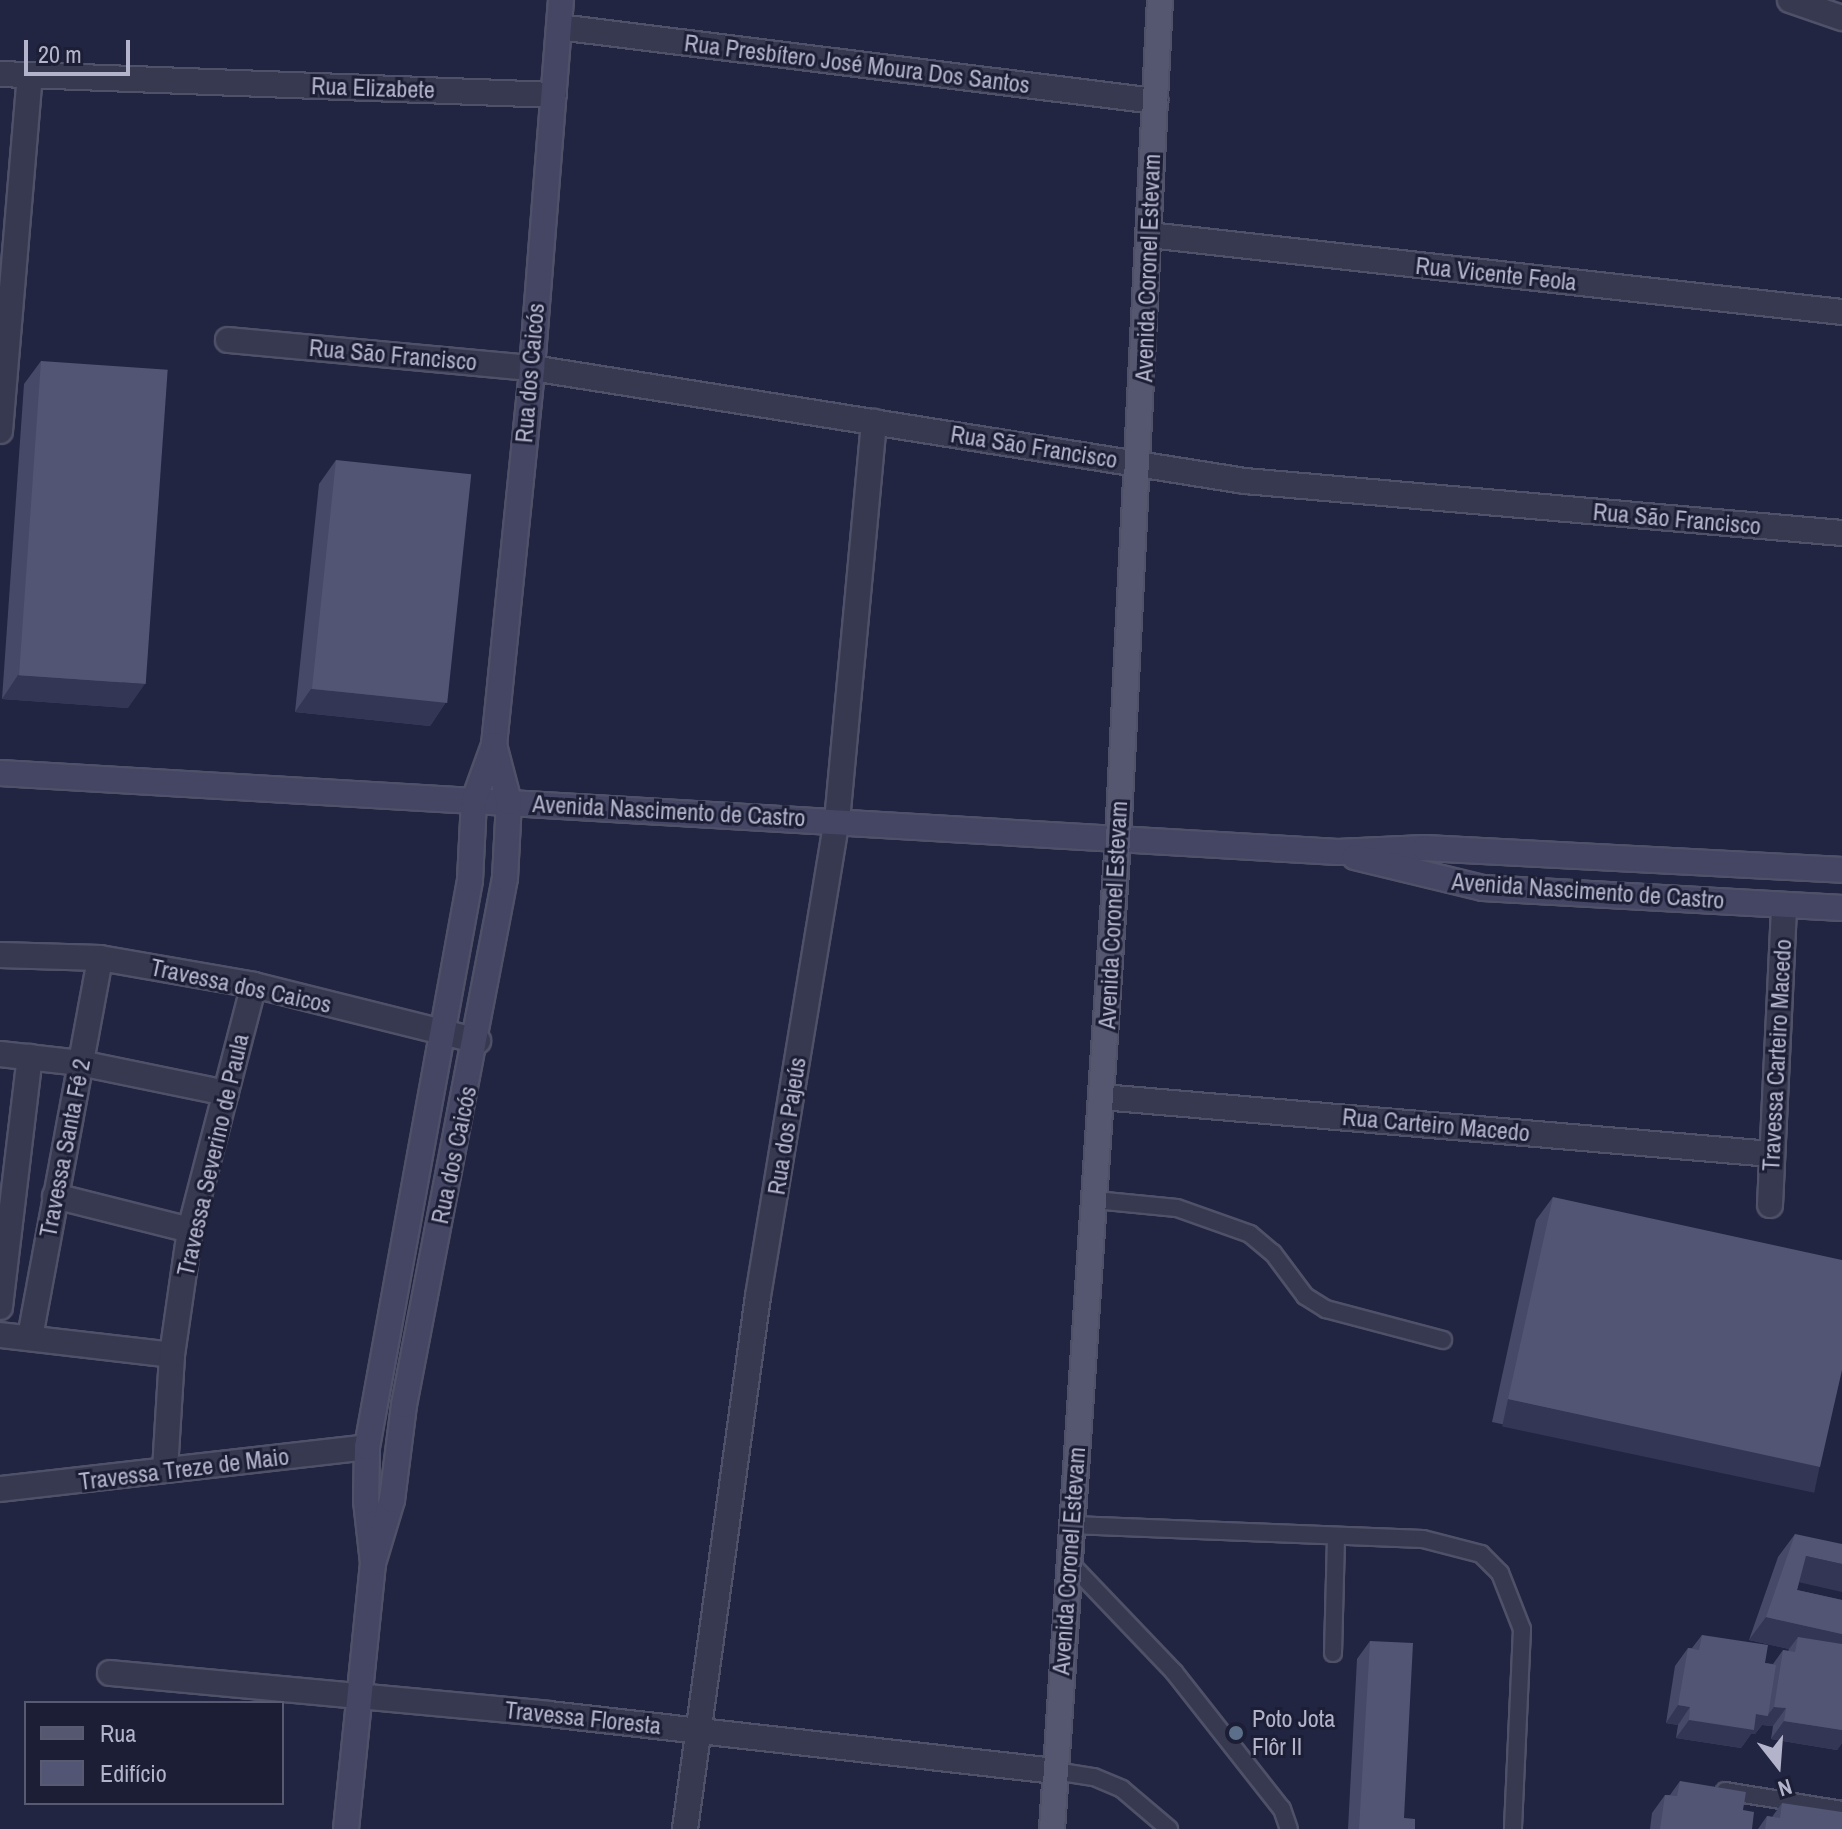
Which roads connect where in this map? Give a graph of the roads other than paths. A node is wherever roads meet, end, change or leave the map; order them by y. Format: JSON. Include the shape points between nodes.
{"nodes":[{"id":1,"x":561,"y":0,"type":"edge"},
{"id":2,"x":1160,"y":0,"type":"edge"},
{"id":3,"x":1790,"y":0,"type":"edge"},
{"id":4,"x":1842,"y":18,"type":"edge"},
{"id":5,"x":559,"y":27,"type":"junction"},
{"id":6,"x":0,"y":74,"type":"edge"},
{"id":7,"x":30,"y":76,"type":"junction"},
{"id":8,"x":554,"y":95,"type":"junction"},
{"id":9,"x":1155,"y":101,"type":"junction"},
{"id":10,"x":1149,"y":235,"type":"junction"},
{"id":11,"x":1842,"y":312,"type":"edge"},
{"id":12,"x":228,"y":340,"type":"dead end"},
{"id":13,"x":532,"y":368,"type":"junction"},
{"id":14,"x":874,"y":422,"type":"junction"},
{"id":15,"x":0,"y":431,"type":"edge"},
{"id":16,"x":1139,"y":464,"type":"junction"},
{"id":17,"x":1842,"y":533,"type":"edge"},
{"id":18,"x":494,"y":745,"type":"junction"},
{"id":19,"x":0,"y":773,"type":"edge"},
{"id":20,"x":474,"y":800,"type":"junction"},
{"id":21,"x":509,"y":802,"type":"junction"},
{"id":22,"x":837,"y":821,"type":"junction"},
{"id":23,"x":1118,"y":840,"type":"junction"},
{"id":24,"x":1338,"y":852,"type":"junction"},
{"id":25,"x":1842,"y":870,"type":"edge"},
{"id":26,"x":1784,"y":905,"type":"junction"},
{"id":27,"x":1842,"y":908,"type":"edge"},
{"id":28,"x":0,"y":955,"type":"edge"},
{"id":29,"x":100,"y":958,"type":"junction"},
{"id":30,"x":254,"y":985,"type":"junction"},
{"id":31,"x":440,"y":1034,"type":"junction"},
{"id":32,"x":478,"y":1041,"type":"junction"},
{"id":33,"x":0,"y":1054,"type":"edge"},
{"id":34,"x":30,"y":1057,"type":"junction"},
{"id":35,"x":80,"y":1063,"type":"junction"},
{"id":36,"x":226,"y":1093,"type":"junction"},
{"id":37,"x":1102,"y":1097,"type":"junction"},
{"id":38,"x":1771,"y":1154,"type":"junction"},
{"id":39,"x":55,"y":1196,"type":"junction"},
{"id":40,"x":1095,"y":1200,"type":"junction"},
{"id":41,"x":1770,"y":1205,"type":"dead end"},
{"id":42,"x":190,"y":1230,"type":"junction"},
{"id":43,"x":0,"y":1307,"type":"edge"},
{"id":44,"x":0,"y":1335,"type":"edge"},
{"id":45,"x":30,"y":1337,"type":"junction"},
{"id":46,"x":1443,"y":1340,"type":"dead end"},
{"id":47,"x":172,"y":1355,"type":"junction"},
{"id":48,"x":367,"y":1447,"type":"junction"},
{"id":49,"x":165,"y":1470,"type":"junction"},
{"id":50,"x":0,"y":1489,"type":"edge"},
{"id":51,"x":1072,"y":1525,"type":"junction"},
{"id":52,"x":1336,"y":1536,"type":"junction"},
{"id":53,"x":1069,"y":1562,"type":"junction"},
{"id":54,"x":373,"y":1563,"type":"junction"},
{"id":55,"x":1333,"y":1653,"type":"dead end"},
{"id":56,"x":110,"y":1673,"type":"dead end"},
{"id":57,"x":359,"y":1696,"type":"junction"},
{"id":58,"x":698,"y":1730,"type":"junction"},
{"id":59,"x":1055,"y":1771,"type":"junction"},
{"id":60,"x":1703,"y":1788,"type":"edge"},
{"id":61,"x":1842,"y":1810,"type":"edge"},
{"id":62,"x":346,"y":1829,"type":"edge"},
{"id":63,"x":685,"y":1829,"type":"edge"},
{"id":64,"x":1052,"y":1829,"type":"edge"},
{"id":65,"x":1169,"y":1829,"type":"edge"},
{"id":66,"x":1289,"y":1829,"type":"edge"},
{"id":67,"x":1513,"y":1829,"type":"edge"}],
"edges":[{"from":1,"to":5,"type":"street","name":"Rua dos Caicós"},
{"from":2,"to":9,"type":"main road","name":"Avenida Coronel Estevam"},
{"from":3,"to":4,"type":"street"},
{"from":5,"to":8,"type":"street","name":"Rua dos Caicós"},
{"from":5,"to":9,"type":"street","name":"Rua Presbítero José Moura Dos Santos"},
{"from":6,"to":7,"type":"street","name":"Rua Elizabete"},
{"from":7,"to":8,"type":"street","name":"Rua Elizabete"},
{"from":7,"to":15,"type":"street"},
{"from":8,"to":13,"type":"street","name":"Rua dos Caicós"},
{"from":9,"to":10,"type":"main road","name":"Avenida Coronel Estevam"},
{"from":10,"to":11,"type":"street","name":"Rua Vicente Feola"},
{"from":10,"to":16,"type":"main road","name":"Avenida Coronel Estevam"},
{"from":12,"to":13,"type":"street","name":"Rua São Francisco"},
{"from":13,"to":14,"type":"street","name":"Rua São Francisco"},
{"from":13,"to":18,"type":"street","name":"Rua dos Caicós"},
{"from":14,"to":16,"type":"street","name":"Rua São Francisco"},
{"from":14,"to":22,"type":"street","name":"Rua dos Pajeús"},
{"from":16,"to":17,"type":"street","name":"Rua São Francisco","via":[[1245,481]]},
{"from":16,"to":23,"type":"main road","name":"Avenida Coronel Estevam"},
{"from":18,"to":20,"type":"street","name":"Rua dos Caicós"},
{"from":18,"to":21,"type":"street","name":"Rua dos Caicós"},
{"from":19,"to":20,"type":"street","name":"Avenida Nascimento de Castro"},
{"from":20,"to":21,"type":"street","name":"Avenida Nascimento de Castro"},
{"from":20,"to":31,"type":"street","name":"Rua dos Caicós","via":[[470,880]]},
{"from":21,"to":22,"type":"street","name":"Avenida Nascimento de Castro"},
{"from":21,"to":32,"type":"street","name":"Rua dos Caicós","via":[[505,878]]},
{"from":22,"to":23,"type":"street","name":"Avenida Nascimento de Castro"},
{"from":22,"to":58,"type":"street","name":"Rua dos Pajeús","via":[[758,1296]]},
{"from":23,"to":24,"type":"street","name":"Avenida Nascimento de Castro"},
{"from":23,"to":37,"type":"main road","name":"Avenida Coronel Estevam"},
{"from":24,"to":25,"type":"street","name":"Avenida Nascimento de Castro","via":[[1425,848]]},
{"from":24,"to":26,"type":"street","name":"Avenida Nascimento de Castro","via":[[1417,876],[1483,888]]},
{"from":26,"to":27,"type":"street","name":"Avenida Nascimento de Castro"},
{"from":26,"to":38,"type":"street","name":"Travessa Carteiro Macedo"},
{"from":28,"to":29,"type":"street","name":"Travessa dos Caicos"},
{"from":29,"to":30,"type":"street","name":"Travessa dos Caicos"},
{"from":29,"to":35,"type":"street","name":"Travessa Santa Fé 2"},
{"from":30,"to":31,"type":"street","name":"Travessa dos Caicos"},
{"from":30,"to":36,"type":"street","name":"Travessa Severino de Paula"},
{"from":31,"to":32,"type":"street","name":"Travessa dos Caicos"},
{"from":31,"to":48,"type":"street","name":"Rua dos Caicós"},
{"from":32,"to":54,"type":"street","name":"Rua dos Caicós","via":[[417,1329],[392,1500]]},
{"from":33,"to":34,"type":"street"},
{"from":34,"to":35,"type":"street"},
{"from":34,"to":43,"type":"street"},
{"from":35,"to":36,"type":"street"},
{"from":35,"to":39,"type":"street","name":"Travessa Santa Fé 2"},
{"from":36,"to":42,"type":"street","name":"Travessa Severino de Paula"},
{"from":37,"to":38,"type":"street","name":"Rua Carteiro Macedo"},
{"from":37,"to":40,"type":"main road","name":"Avenida Coronel Estevam"},
{"from":38,"to":41,"type":"street","name":"Travessa Carteiro Macedo"},
{"from":39,"to":42,"type":"street"},
{"from":39,"to":45,"type":"street","name":"Travessa Santa Fé 2"},
{"from":40,"to":46,"type":"lane","via":[[1177,1208],[1250,1234],[1273,1253],[1305,1296],[1326,1309]]},
{"from":40,"to":51,"type":"main road","name":"Avenida Coronel Estevam"},
{"from":42,"to":47,"type":"street","name":"Travessa Severino de Paula"},
{"from":44,"to":45,"type":"street"},
{"from":45,"to":47,"type":"street"},
{"from":47,"to":49,"type":"street","name":"Travessa Severino de Paula"},
{"from":48,"to":49,"type":"street","name":"Travessa Treze de Maio"},
{"from":48,"to":54,"type":"street","name":"Rua dos Caicós"},
{"from":49,"to":50,"type":"street","name":"Travessa Treze de Maio"},
{"from":51,"to":52,"type":"lane"},
{"from":51,"to":53,"type":"main road","name":"Avenida Coronel Estevam"},
{"from":52,"to":55,"type":"lane"},
{"from":52,"to":67,"type":"lane","via":[[1457,1544],[1481,1554],[1500,1573],[1522,1629]]},
{"from":53,"to":59,"type":"main road","name":"Avenida Coronel Estevam"},
{"from":53,"to":66,"type":"lane","via":[[1174,1672],[1282,1809]]},
{"from":54,"to":57,"type":"street","name":"Rua dos Caicós"},
{"from":56,"to":57,"type":"street","name":"Travessa Floresta"},
{"from":57,"to":58,"type":"street","name":"Travessa Floresta"},
{"from":57,"to":62,"type":"street","name":"Rua dos Caicós"},
{"from":58,"to":59,"type":"street","name":"Travessa Floresta"},
{"from":58,"to":63,"type":"street","name":"Rua dos Pajeús"},
{"from":59,"to":64,"type":"main road","name":"Avenida Coronel Estevam"},
{"from":59,"to":65,"type":"lane","via":[[1094,1777],[1122,1789]]},
{"from":60,"to":61,"type":"lane"}]}
